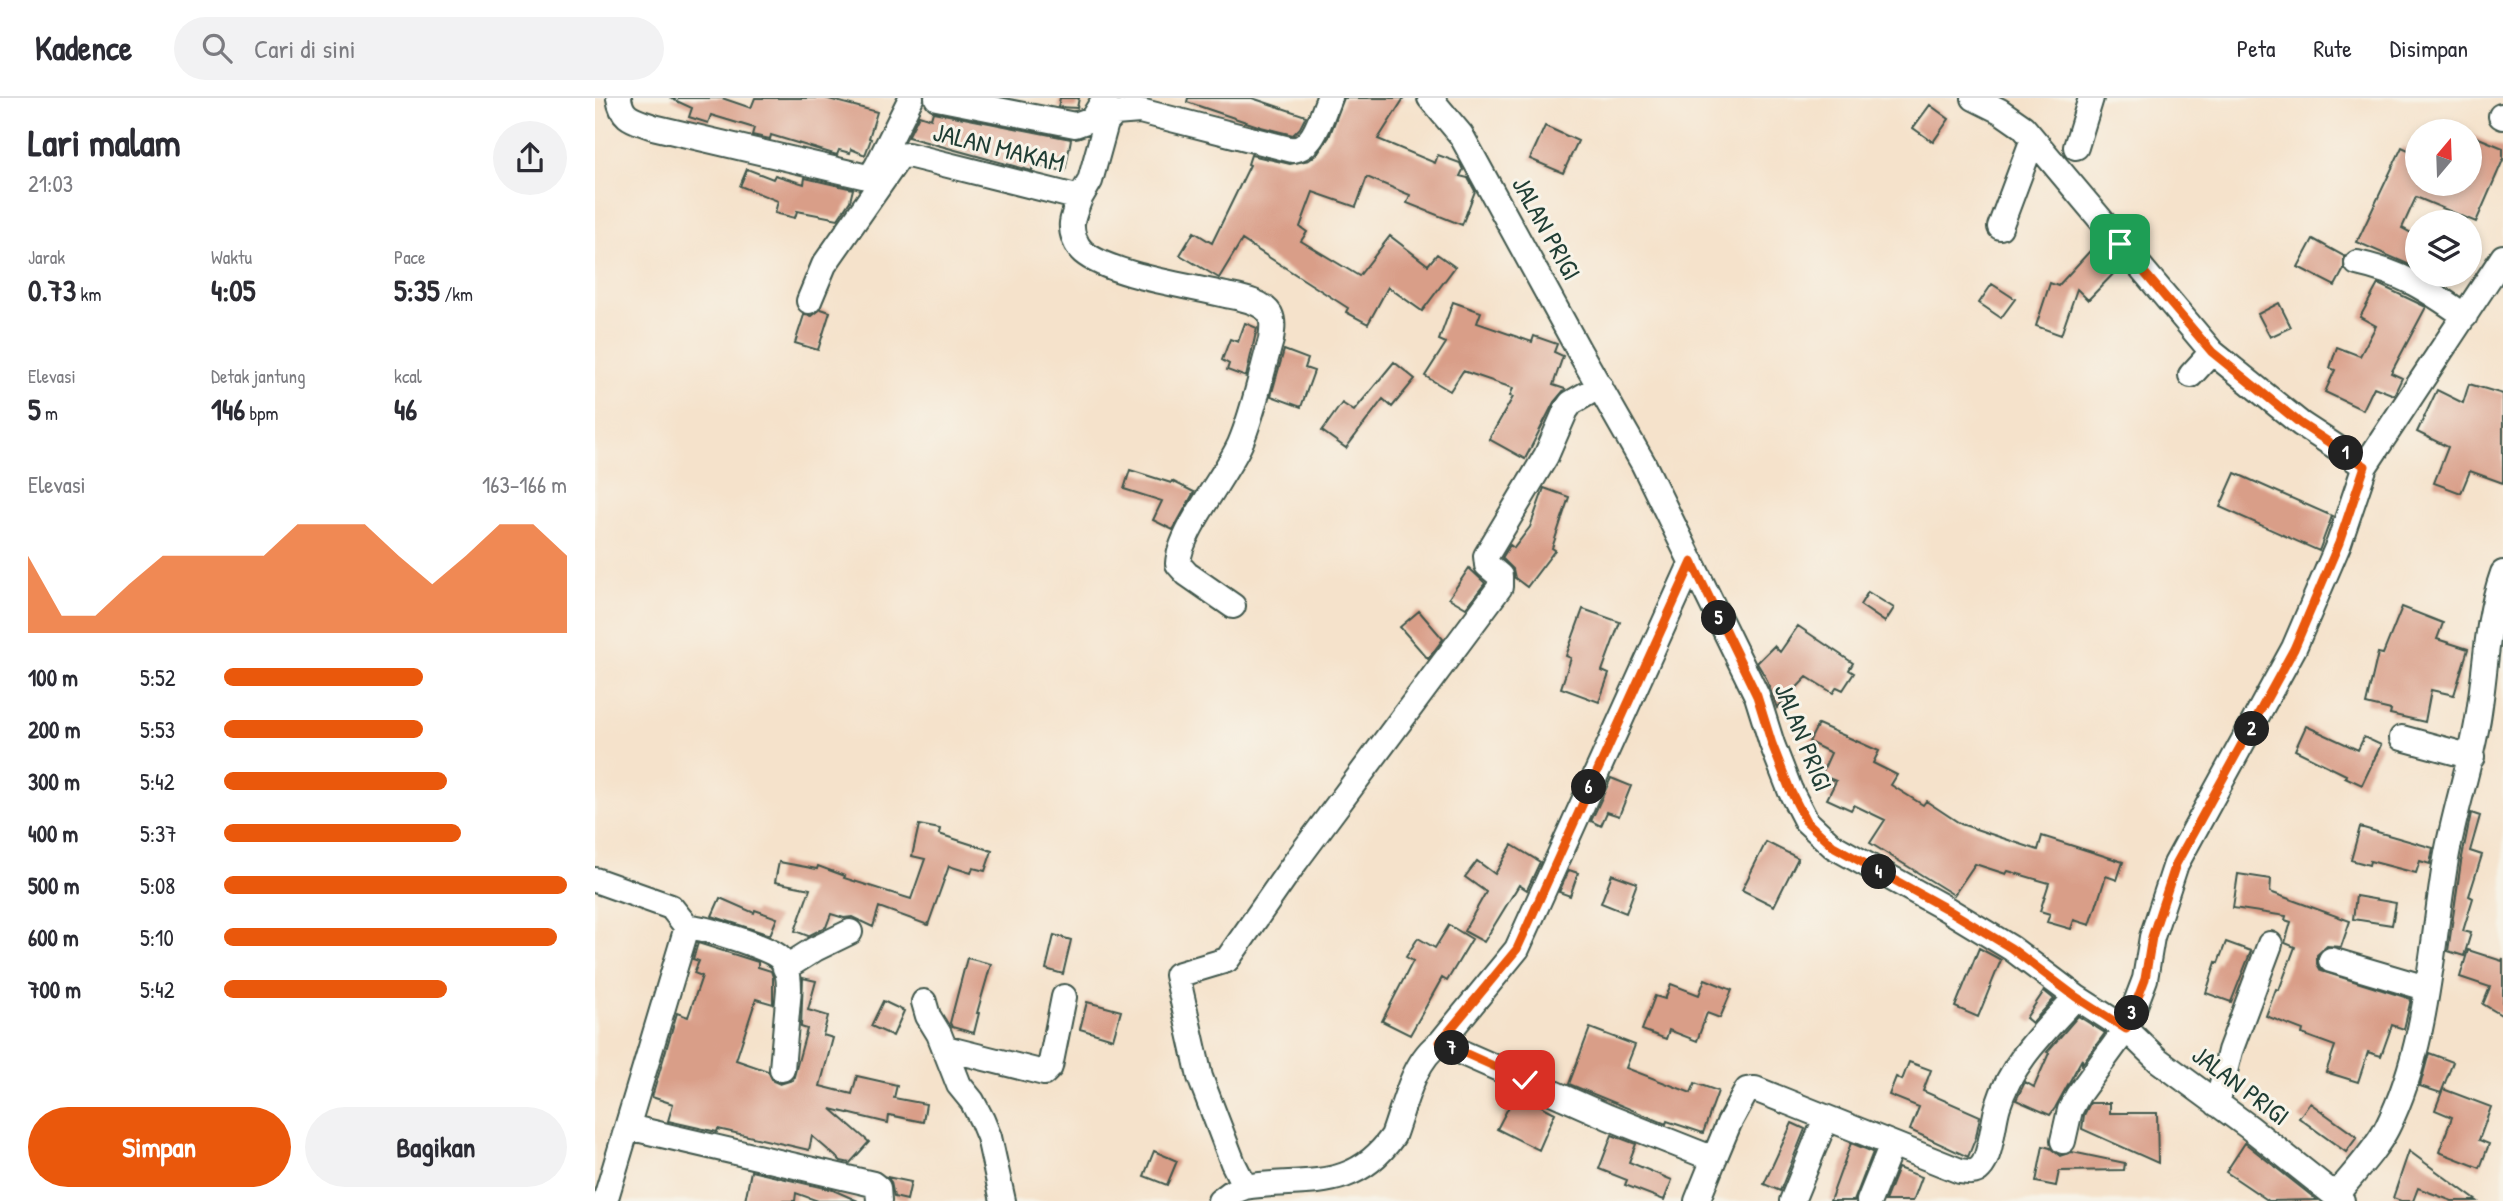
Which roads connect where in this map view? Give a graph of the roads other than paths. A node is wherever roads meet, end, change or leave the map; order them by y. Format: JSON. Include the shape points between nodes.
{"nodes":[{"id":1,"x":619,"y":98,"type":"edge"},
{"id":2,"x":911,"y":98,"type":"edge"},
{"id":3,"x":937,"y":98,"type":"edge"},
{"id":4,"x":1105,"y":98,"type":"edge"},
{"id":5,"x":1329,"y":98,"type":"edge"},
{"id":6,"x":1430,"y":98,"type":"edge"},
{"id":7,"x":1974,"y":98,"type":"edge"},
{"id":8,"x":2091,"y":98,"type":"edge"},
{"id":9,"x":2033,"y":139,"type":"junction"},
{"id":10,"x":2075,"y":147,"type":"dead end"},
{"id":11,"x":1080,"y":198,"type":"junction"},
{"id":12,"x":2000,"y":227,"type":"dead end"},
{"id":13,"x":2503,"y":257,"type":"edge"},
{"id":14,"x":2357,"y":263,"type":"dead end"},
{"id":15,"x":809,"y":301,"type":"dead end"},
{"id":16,"x":2465,"y":316,"type":"junction"},
{"id":17,"x":2212,"y":352,"type":"junction"},
{"id":18,"x":2191,"y":375,"type":"dead end"},
{"id":19,"x":1599,"y":386,"type":"junction"},
{"id":20,"x":2365,"y":466,"type":"junction"},
{"id":21,"x":1692,"y":562,"type":"junction"},
{"id":22,"x":2503,"y":573,"type":"edge"},
{"id":23,"x":1234,"y":606,"type":"dead end"},
{"id":24,"x":2402,"y":738,"type":"dead end"},
{"id":25,"x":2472,"y":757,"type":"junction"},
{"id":26,"x":595,"y":880,"type":"edge"},
{"id":27,"x":687,"y":927,"type":"junction"},
{"id":28,"x":851,"y":932,"type":"dead end"},
{"id":29,"x":2270,"y":944,"type":"dead end"},
{"id":30,"x":2330,"y":960,"type":"dead end"},
{"id":31,"x":785,"y":968,"type":"junction"},
{"id":32,"x":2426,"y":988,"type":"junction"},
{"id":33,"x":1064,"y":997,"type":"dead end"},
{"id":34,"x":2076,"y":997,"type":"junction"},
{"id":35,"x":924,"y":1002,"type":"dead end"},
{"id":36,"x":2126,"y":1029,"type":"junction"},
{"id":37,"x":1440,"y":1042,"type":"junction"},
{"id":38,"x":945,"y":1048,"type":"junction"},
{"id":39,"x":782,"y":1069,"type":"dead end"},
{"id":40,"x":2217,"y":1104,"type":"junction"},
{"id":41,"x":1826,"y":1118,"type":"junction"},
{"id":42,"x":628,"y":1127,"type":"junction"},
{"id":43,"x":2063,"y":1141,"type":"dead end"},
{"id":44,"x":1892,"y":1144,"type":"junction"},
{"id":45,"x":1714,"y":1159,"type":"junction"},
{"id":46,"x":1245,"y":1187,"type":"junction"},
{"id":47,"x":2339,"y":1198,"type":"edge"},
{"id":48,"x":605,"y":1201,"type":"edge"},
{"id":49,"x":879,"y":1201,"type":"edge"},
{"id":50,"x":1003,"y":1201,"type":"edge"},
{"id":51,"x":1220,"y":1201,"type":"edge"},
{"id":52,"x":1697,"y":1201,"type":"edge"},
{"id":53,"x":1792,"y":1201,"type":"edge"},
{"id":54,"x":1869,"y":1201,"type":"edge"}],
"edges":[{"from":1,"to":2,"type":"street","via":[[629,118],[653,127],[867,177]]},
{"from":3,"to":4,"type":"street","via":[[1075,125],[1092,120]]},
{"from":5,"to":11,"type":"street","name":"JALAN MAKAM","via":[[1311,139],[1293,150],[1140,111],[1115,113],[1106,123],[1090,181]]},
{"from":6,"to":19,"type":"street","name":"JALAN PRIGI","via":[[1461,135]]},
{"from":7,"to":9,"type":"street","via":[[2000,111]]},
{"from":8,"to":10,"type":"street"},
{"from":9,"to":12,"type":"street"},
{"from":9,"to":17,"type":"street"},
{"from":11,"to":15,"type":"street","name":"JALAN MAKAM","via":[[900,156],[824,265]]},
{"from":11,"to":23,"type":"street","via":[[1072,224],[1074,238],[1081,251],[1094,260],[1240,298],[1269,313],[1271,340],[1241,441],[1178,552],[1178,564],[1187,574]]},
{"from":13,"to":16,"type":"street"},
{"from":14,"to":16,"type":"street","via":[[2397,273]]},
{"from":16,"to":20,"type":"street"},
{"from":17,"to":18,"type":"street"},
{"from":17,"to":20,"type":"street","via":[[2301,424]]},
{"from":19,"to":21,"type":"street","name":"JALAN PRIGI"},
{"from":19,"to":46,"type":"street","via":[[1566,410],[1546,456],[1486,556],[1487,565],[1500,576],[1500,587],[1227,960],[1177,975],[1201,1077]]},
{"from":20,"to":36,"type":"street","via":[[2339,543],[2294,649],[2176,864],[2152,937],[2145,979]]},
{"from":21,"to":34,"type":"street","name":"JALAN PRIGI","via":[[1757,696],[1790,790],[1806,821],[1833,846],[2011,948]]},
{"from":21,"to":37,"type":"street","via":[[1517,949]]},
{"from":22,"to":25,"type":"street","via":[[2493,601]]},
{"from":24,"to":25,"type":"street"},
{"from":25,"to":32,"type":"street","via":[[2450,839]]},
{"from":26,"to":27,"type":"street","via":[[671,907]]},
{"from":27,"to":31,"type":"street","via":[[701,927],[765,950],[782,960]]},
{"from":27,"to":42,"type":"street"},
{"from":28,"to":31,"type":"street"},
{"from":29,"to":40,"type":"street","via":[[2230,1051]]},
{"from":30,"to":32,"type":"street"},
{"from":31,"to":39,"type":"street","via":[[789,989]]},
{"from":32,"to":47,"type":"street","via":[[2416,1053],[2399,1101],[2386,1130]]},
{"from":33,"to":38,"type":"street","via":[[1050,1067],[1044,1073]]},
{"from":34,"to":36,"type":"street","name":"JALAN PRIGI"},
{"from":34,"to":44,"type":"street","via":[[2014,1069],[1997,1108],[1980,1169],[1959,1171]]},
{"from":35,"to":38,"type":"street"},
{"from":36,"to":40,"type":"street","name":"JALAN PRIGI","via":[[2158,1060]]},
{"from":36,"to":43,"type":"street","via":[[2078,1095]]},
{"from":37,"to":45,"type":"street"},
{"from":37,"to":46,"type":"street","via":[[1428,1050],[1420,1065],[1394,1136],[1358,1169],[1329,1180]]},
{"from":38,"to":50,"type":"street","via":[[959,1085],[986,1129]]},
{"from":40,"to":47,"type":"street","name":"JALAN PRIGI"},
{"from":41,"to":44,"type":"street"},
{"from":41,"to":45,"type":"street","via":[[1755,1089],[1747,1090]]},
{"from":41,"to":53,"type":"street"},
{"from":42,"to":48,"type":"street"},
{"from":42,"to":49,"type":"street","via":[[873,1184]]},
{"from":44,"to":54,"type":"street"},
{"from":45,"to":52,"type":"street"},
{"from":46,"to":51,"type":"street"}]}
